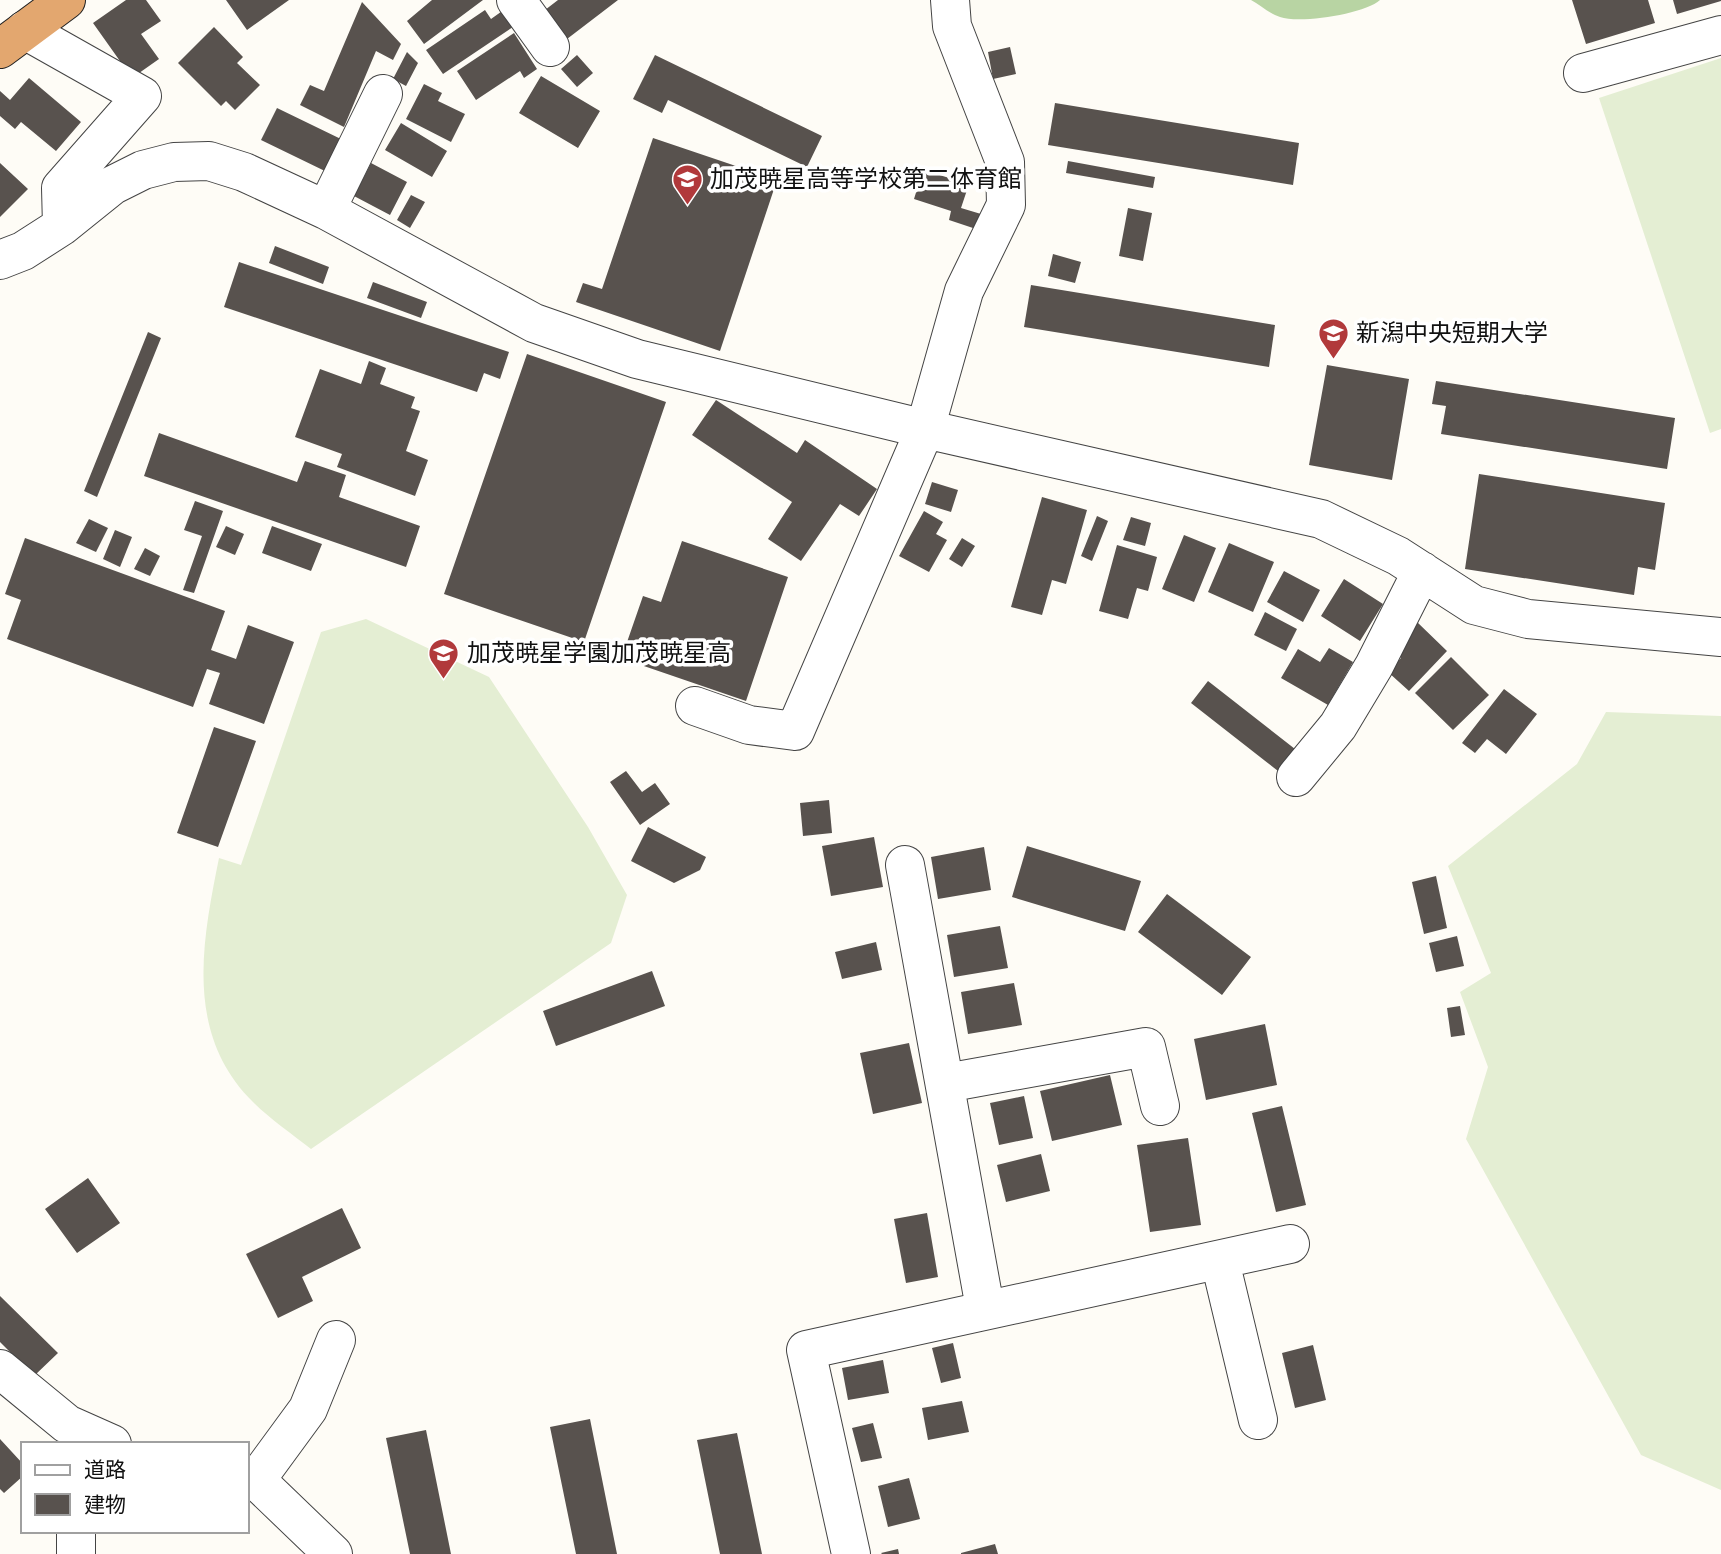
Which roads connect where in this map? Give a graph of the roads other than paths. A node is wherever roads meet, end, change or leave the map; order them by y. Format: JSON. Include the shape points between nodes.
{"nodes":[{"id":1,"x":66,"y":0,"type":"edge"},
{"id":2,"x":516,"y":0,"type":"edge"},
{"id":3,"x":950,"y":0,"type":"edge"},
{"id":4,"x":1721,"y":35,"type":"edge"},
{"id":5,"x":13,"y":39,"type":"edge"},
{"id":6,"x":550,"y":47,"type":"dead end"},
{"id":7,"x":1583,"y":73,"type":"dead end"},
{"id":8,"x":383,"y":94,"type":"dead end"},
{"id":9,"x":326,"y":210,"type":"junction"},
{"id":10,"x":62,"y":226,"type":"junction"},
{"id":11,"x":0,"y":260,"type":"edge"},
{"id":12,"x":925,"y":429,"type":"junction"},
{"id":13,"x":1422,"y":571,"type":"junction"},
{"id":14,"x":1721,"y":637,"type":"edge"},
{"id":15,"x":695,"y":706,"type":"dead end"},
{"id":16,"x":1296,"y":777,"type":"dead end"},
{"id":17,"x":905,"y":865,"type":"dead end"},
{"id":18,"x":946,"y":1083,"type":"junction"},
{"id":19,"x":1160,"y":1106,"type":"dead end"},
{"id":20,"x":1290,"y":1244,"type":"dead end"},
{"id":21,"x":1220,"y":1261,"type":"junction"},
{"id":22,"x":985,"y":1308,"type":"junction"},
{"id":23,"x":336,"y":1340,"type":"dead end"},
{"id":24,"x":0,"y":1370,"type":"edge"},
{"id":25,"x":1258,"y":1420,"type":"dead end"},
{"id":26,"x":68,"y":1434,"type":"edge"},
{"id":27,"x":103,"y":1442,"type":"edge"},
{"id":28,"x":251,"y":1479,"type":"edge"},
{"id":29,"x":76,"y":1533,"type":"edge"},
{"id":30,"x":76,"y":1554,"type":"edge"},
{"id":31,"x":333,"y":1554,"type":"edge"},
{"id":32,"x":851,"y":1554,"type":"edge"}],
"edges":[{"from":1,"to":5,"type":"highway"},
{"from":2,"to":6,"type":"street"},
{"from":3,"to":12,"type":"street","via":[[952,26],[1005,163],[1006,205],[964,291]]},
{"from":4,"to":7,"type":"street"},
{"from":5,"to":10,"type":"street","via":[[142,96],[61,188]]},
{"from":8,"to":9,"type":"street"},
{"from":9,"to":10,"type":"street","via":[[244,172],[209,161],[174,162],[113,185]]},
{"from":9,"to":12,"type":"street","via":[[534,323],[637,359]]},
{"from":10,"to":11,"type":"street"},
{"from":12,"to":13,"type":"street","via":[[1321,519]]},
{"from":12,"to":15,"type":"street","via":[[795,731],[749,725]]},
{"from":13,"to":14,"type":"street","via":[[1474,605],[1528,619]]},
{"from":13,"to":16,"type":"street","via":[[1338,726]]},
{"from":17,"to":18,"type":"street"},
{"from":18,"to":19,"type":"street","via":[[1146,1047]]},
{"from":18,"to":22,"type":"street"},
{"from":20,"to":21,"type":"street"},
{"from":21,"to":22,"type":"street"},
{"from":21,"to":25,"type":"street"},
{"from":22,"to":32,"type":"street","via":[[806,1350]]},
{"from":23,"to":28,"type":"street","via":[[308,1409]]},
{"from":24,"to":26,"type":"street"},
{"from":26,"to":27,"type":"street"},
{"from":28,"to":31,"type":"street"},
{"from":29,"to":30,"type":"street"}]}
